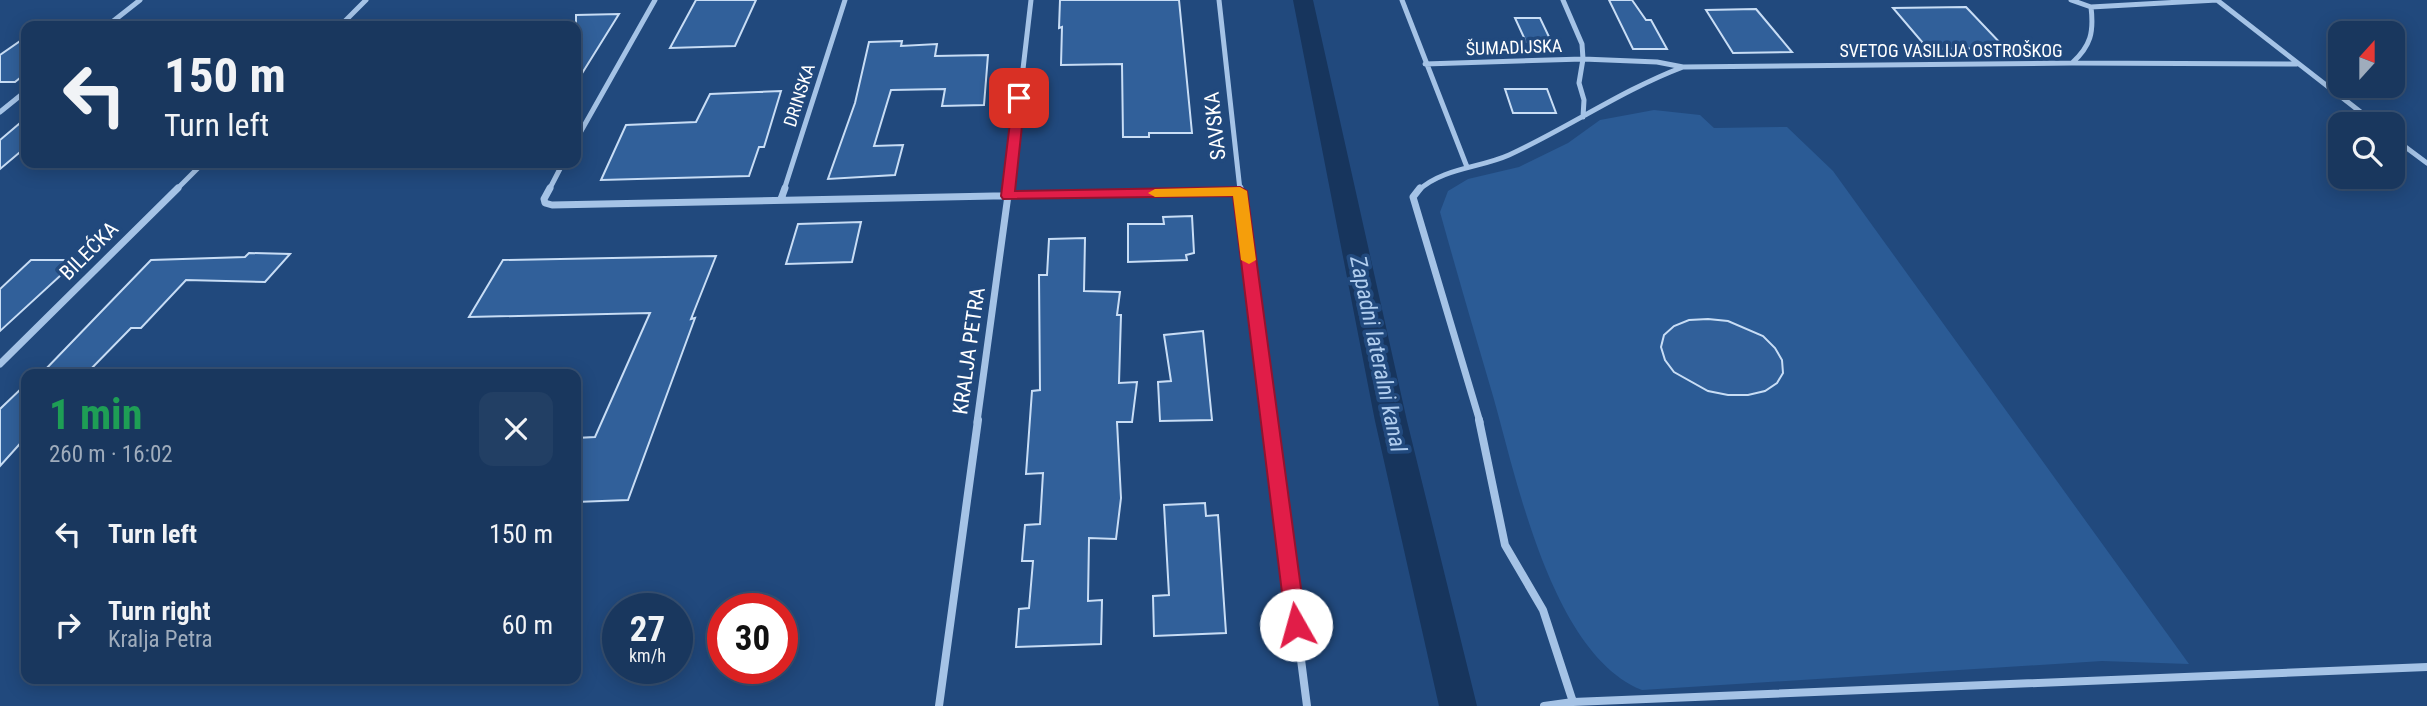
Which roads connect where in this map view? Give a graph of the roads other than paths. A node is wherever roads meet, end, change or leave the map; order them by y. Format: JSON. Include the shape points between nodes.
{"nodes":[{"id":1,"x":140,"y":0,"type":"edge"},
{"id":2,"x":366,"y":0,"type":"edge"},
{"id":3,"x":655,"y":0,"type":"edge"},
{"id":4,"x":845,"y":0,"type":"edge"},
{"id":5,"x":1031,"y":0,"type":"edge"},
{"id":6,"x":1219,"y":0,"type":"edge"},
{"id":7,"x":1402,"y":0,"type":"edge"},
{"id":8,"x":1563,"y":0,"type":"edge"},
{"id":9,"x":2071,"y":0,"type":"edge"},
{"id":10,"x":2217,"y":0,"type":"edge"},
{"id":11,"x":2091,"y":7,"type":"junction"},
{"id":12,"x":113,"y":21,"type":"edge"},
{"id":13,"x":345,"y":21,"type":"edge"},
{"id":14,"x":1583,"y":59,"type":"junction"},
{"id":15,"x":2072,"y":63,"type":"junction"},
{"id":16,"x":1425,"y":64,"type":"junction"},
{"id":17,"x":2297,"y":64,"type":"junction"},
{"id":18,"x":1683,"y":68,"type":"junction"},
{"id":19,"x":21,"y":96,"type":"edge"},
{"id":20,"x":0,"y":112,"type":"edge"},
{"id":21,"x":2360,"y":112,"type":"edge"},
{"id":22,"x":1583,"y":117,"type":"junction"},
{"id":23,"x":581,"y":131,"type":"edge"},
{"id":24,"x":2405,"y":147,"type":"edge"},
{"id":25,"x":2427,"y":163,"type":"edge"},
{"id":26,"x":1467,"y":167,"type":"junction"},
{"id":27,"x":198,"y":168,"type":"edge"},
{"id":28,"x":560,"y":168,"type":"edge"},
{"id":29,"x":1240,"y":191,"type":"junction"},
{"id":30,"x":1008,"y":196,"type":"junction"},
{"id":31,"x":781,"y":199,"type":"junction"},
{"id":32,"x":0,"y":363,"type":"edge"},
{"id":33,"x":2427,"y":667,"type":"edge"},
{"id":34,"x":1573,"y":702,"type":"junction"},
{"id":35,"x":939,"y":706,"type":"edge"},
{"id":36,"x":1307,"y":706,"type":"edge"},
{"id":37,"x":1544,"y":706,"type":"edge"}],
"edges":[{"from":1,"to":12,"type":"street"},
{"from":2,"to":13,"type":"street"},
{"from":3,"to":23,"type":"street"},
{"from":4,"to":31,"type":"street","name":"DRINSKA"},
{"from":5,"to":30,"type":"street","name":"KRALJA PETRA"},
{"from":6,"to":29,"type":"street","name":"SAVSKA"},
{"from":7,"to":16,"type":"street"},
{"from":8,"to":14,"type":"street","name":"ŠUMADIJSKA","via":[[1583,44]]},
{"from":9,"to":11,"type":"street"},
{"from":10,"to":11,"type":"street"},
{"from":10,"to":17,"type":"street"},
{"from":11,"to":15,"type":"street","name":"SVETOG VASILIJA OSTROŠKOG","via":[[2094,35],[2088,50]]},
{"from":14,"to":16,"type":"street","name":"ŠUMADIJSKA"},
{"from":14,"to":18,"type":"street","via":[[1657,62]]},
{"from":14,"to":22,"type":"street","via":[[1579,83]]},
{"from":15,"to":17,"type":"street"},
{"from":15,"to":18,"type":"street","name":"SVETOG VASILIJA OSTROŠKOG"},
{"from":16,"to":26,"type":"street"},
{"from":17,"to":21,"type":"street"},
{"from":18,"to":22,"type":"street","via":[[1656,77]]},
{"from":19,"to":20,"type":"street"},
{"from":22,"to":26,"type":"street","via":[[1507,156]]},
{"from":24,"to":25,"type":"street"},
{"from":26,"to":34,"type":"street","via":[[1433,179],[1413,197],[1477,409],[1505,545],[1543,610]]},
{"from":27,"to":32,"type":"street","name":"BILEĆKA"},
{"from":28,"to":31,"type":"street","via":[[545,203]]},
{"from":29,"to":30,"type":"street"},
{"from":29,"to":36,"type":"street","name":"SAVSKA"},
{"from":30,"to":31,"type":"street"},
{"from":30,"to":35,"type":"street","name":"KRALJA PETRA"},
{"from":33,"to":34,"type":"street"},
{"from":34,"to":37,"type":"street"}]}
